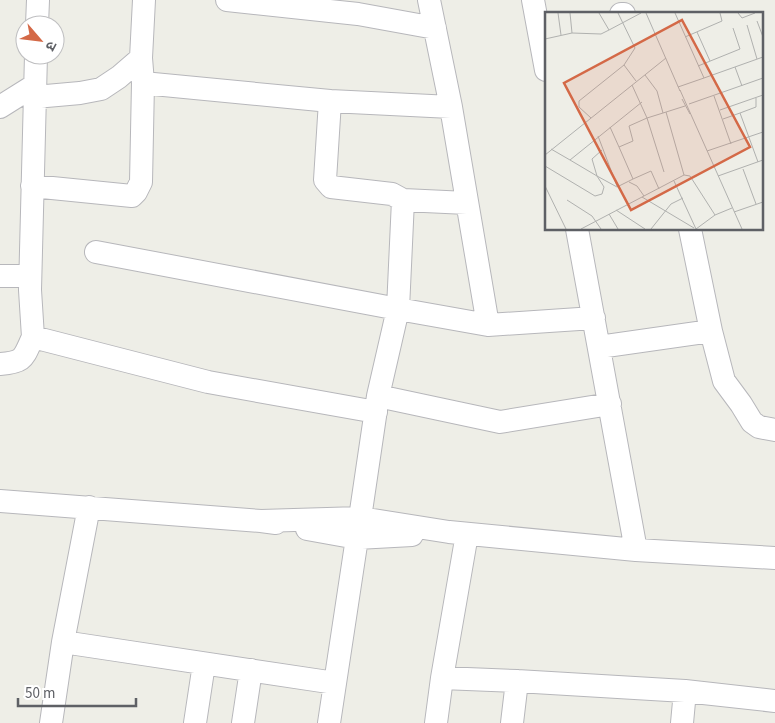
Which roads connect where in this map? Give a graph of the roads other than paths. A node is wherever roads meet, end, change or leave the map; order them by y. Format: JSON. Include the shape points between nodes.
{"nodes":[{"id":1,"x":38,"y":0,"type":"edge"},
{"id":2,"x":144,"y":0,"type":"edge"},
{"id":3,"x":227,"y":0,"type":"edge"},
{"id":4,"x":429,"y":0,"type":"edge"},
{"id":5,"x":533,"y":0,"type":"edge"},
{"id":6,"x":357,"y":7,"type":"edge"},
{"id":7,"x":37,"y":15,"type":"edge"},
{"id":8,"x":435,"y":28,"type":"junction"},
{"id":9,"x":543,"y":38,"type":"edge"},
{"id":10,"x":142,"y":58,"type":"junction"},
{"id":11,"x":545,"y":59,"type":"edge"},
{"id":12,"x":36,"y":65,"type":"edge"},
{"id":13,"x":143,"y":83,"type":"junction"},
{"id":14,"x":35,"y":91,"type":"junction"},
{"id":15,"x":330,"y":101,"type":"junction"},
{"id":16,"x":0,"y":107,"type":"edge"},
{"id":17,"x":451,"y":107,"type":"junction"},
{"id":18,"x":32,"y":186,"type":"junction"},
{"id":19,"x":403,"y":200,"type":"junction"},
{"id":20,"x":467,"y":203,"type":"junction"},
{"id":21,"x":577,"y":230,"type":"edge"},
{"id":22,"x":690,"y":230,"type":"edge"},
{"id":23,"x":96,"y":252,"type":"dead end"},
{"id":24,"x":0,"y":276,"type":"edge"},
{"id":25,"x":30,"y":276,"type":"junction"},
{"id":26,"x":398,"y":309,"type":"junction"},
{"id":27,"x":594,"y":318,"type":"junction"},
{"id":28,"x":488,"y":325,"type":"junction"},
{"id":29,"x":711,"y":331,"type":"junction"},
{"id":30,"x":33,"y":337,"type":"junction"},
{"id":31,"x":599,"y":347,"type":"junction"},
{"id":32,"x":0,"y":364,"type":"edge"},
{"id":33,"x":377,"y":404,"type":"junction"},
{"id":34,"x":610,"y":404,"type":"junction"},
{"id":35,"x":775,"y":430,"type":"edge"},
{"id":36,"x":0,"y":501,"type":"edge"},
{"id":37,"x":89,"y":507,"type":"junction"},
{"id":38,"x":359,"y":528,"type":"junction"},
{"id":39,"x":458,"y":533,"type":"junction"},
{"id":40,"x":636,"y":550,"type":"junction"},
{"id":41,"x":775,"y":558,"type":"edge"},
{"id":42,"x":63,"y":642,"type":"junction"},
{"id":43,"x":204,"y":664,"type":"junction"},
{"id":44,"x":251,"y":670,"type":"junction"},
{"id":45,"x":442,"y":678,"type":"junction"},
{"id":46,"x":517,"y":681,"type":"junction"},
{"id":47,"x":335,"y":683,"type":"junction"},
{"id":48,"x":686,"y":691,"type":"junction"},
{"id":49,"x":775,"y":701,"type":"edge"},
{"id":50,"x":51,"y":723,"type":"edge"},
{"id":51,"x":195,"y":723,"type":"edge"},
{"id":52,"x":243,"y":723,"type":"edge"},
{"id":53,"x":329,"y":723,"type":"edge"},
{"id":54,"x":436,"y":723,"type":"edge"},
{"id":55,"x":512,"y":723,"type":"edge"},
{"id":56,"x":682,"y":723,"type":"edge"}],
"edges":[{"from":1,"to":7,"type":"street"},
{"from":2,"to":10,"type":"street"},
{"from":3,"to":6,"type":"street"},
{"from":4,"to":8,"type":"street"},
{"from":5,"to":9,"type":"street"},
{"from":6,"to":8,"type":"street"},
{"from":8,"to":17,"type":"street"},
{"from":9,"to":11,"type":"street"},
{"from":10,"to":13,"type":"street"},
{"from":10,"to":14,"type":"street","via":[[101,89],[80,93]]},
{"from":12,"to":14,"type":"street"},
{"from":13,"to":15,"type":"street"},
{"from":13,"to":18,"type":"street","via":[[141,182],[132,196]]},
{"from":14,"to":16,"type":"street"},
{"from":14,"to":18,"type":"street"},
{"from":15,"to":17,"type":"street"},
{"from":15,"to":19,"type":"street","via":[[325,180],[330,187],[392,194]]},
{"from":17,"to":20,"type":"street"},
{"from":18,"to":25,"type":"street"},
{"from":19,"to":20,"type":"street"},
{"from":19,"to":26,"type":"street"},
{"from":20,"to":28,"type":"street"},
{"from":21,"to":27,"type":"street"},
{"from":22,"to":29,"type":"street"},
{"from":23,"to":26,"type":"street"},
{"from":24,"to":25,"type":"street"},
{"from":25,"to":30,"type":"street"},
{"from":26,"to":28,"type":"street"},
{"from":26,"to":33,"type":"street"},
{"from":27,"to":28,"type":"street"},
{"from":27,"to":31,"type":"street"},
{"from":29,"to":31,"type":"street"},
{"from":29,"to":35,"type":"street","via":[[724,381],[752,422]]},
{"from":30,"to":32,"type":"street","via":[[23,358],[14,363]]},
{"from":30,"to":33,"type":"street","via":[[208,382]]},
{"from":31,"to":34,"type":"street"},
{"from":33,"to":34,"type":"street","via":[[500,422]]},
{"from":33,"to":38,"type":"street"},
{"from":34,"to":40,"type":"street"},
{"from":36,"to":37,"type":"street"},
{"from":37,"to":38,"type":"street"},
{"from":37,"to":42,"type":"street"},
{"from":38,"to":39,"type":"street"},
{"from":38,"to":47,"type":"street"},
{"from":39,"to":40,"type":"street"},
{"from":39,"to":45,"type":"street"},
{"from":40,"to":41,"type":"street"},
{"from":42,"to":43,"type":"street"},
{"from":42,"to":50,"type":"street"},
{"from":43,"to":44,"type":"street"},
{"from":43,"to":51,"type":"street"},
{"from":44,"to":47,"type":"street"},
{"from":44,"to":52,"type":"street"},
{"from":45,"to":46,"type":"street"},
{"from":45,"to":54,"type":"street"},
{"from":46,"to":48,"type":"street"},
{"from":46,"to":55,"type":"street"},
{"from":47,"to":53,"type":"street"},
{"from":48,"to":49,"type":"street"},
{"from":48,"to":56,"type":"street"}]}
